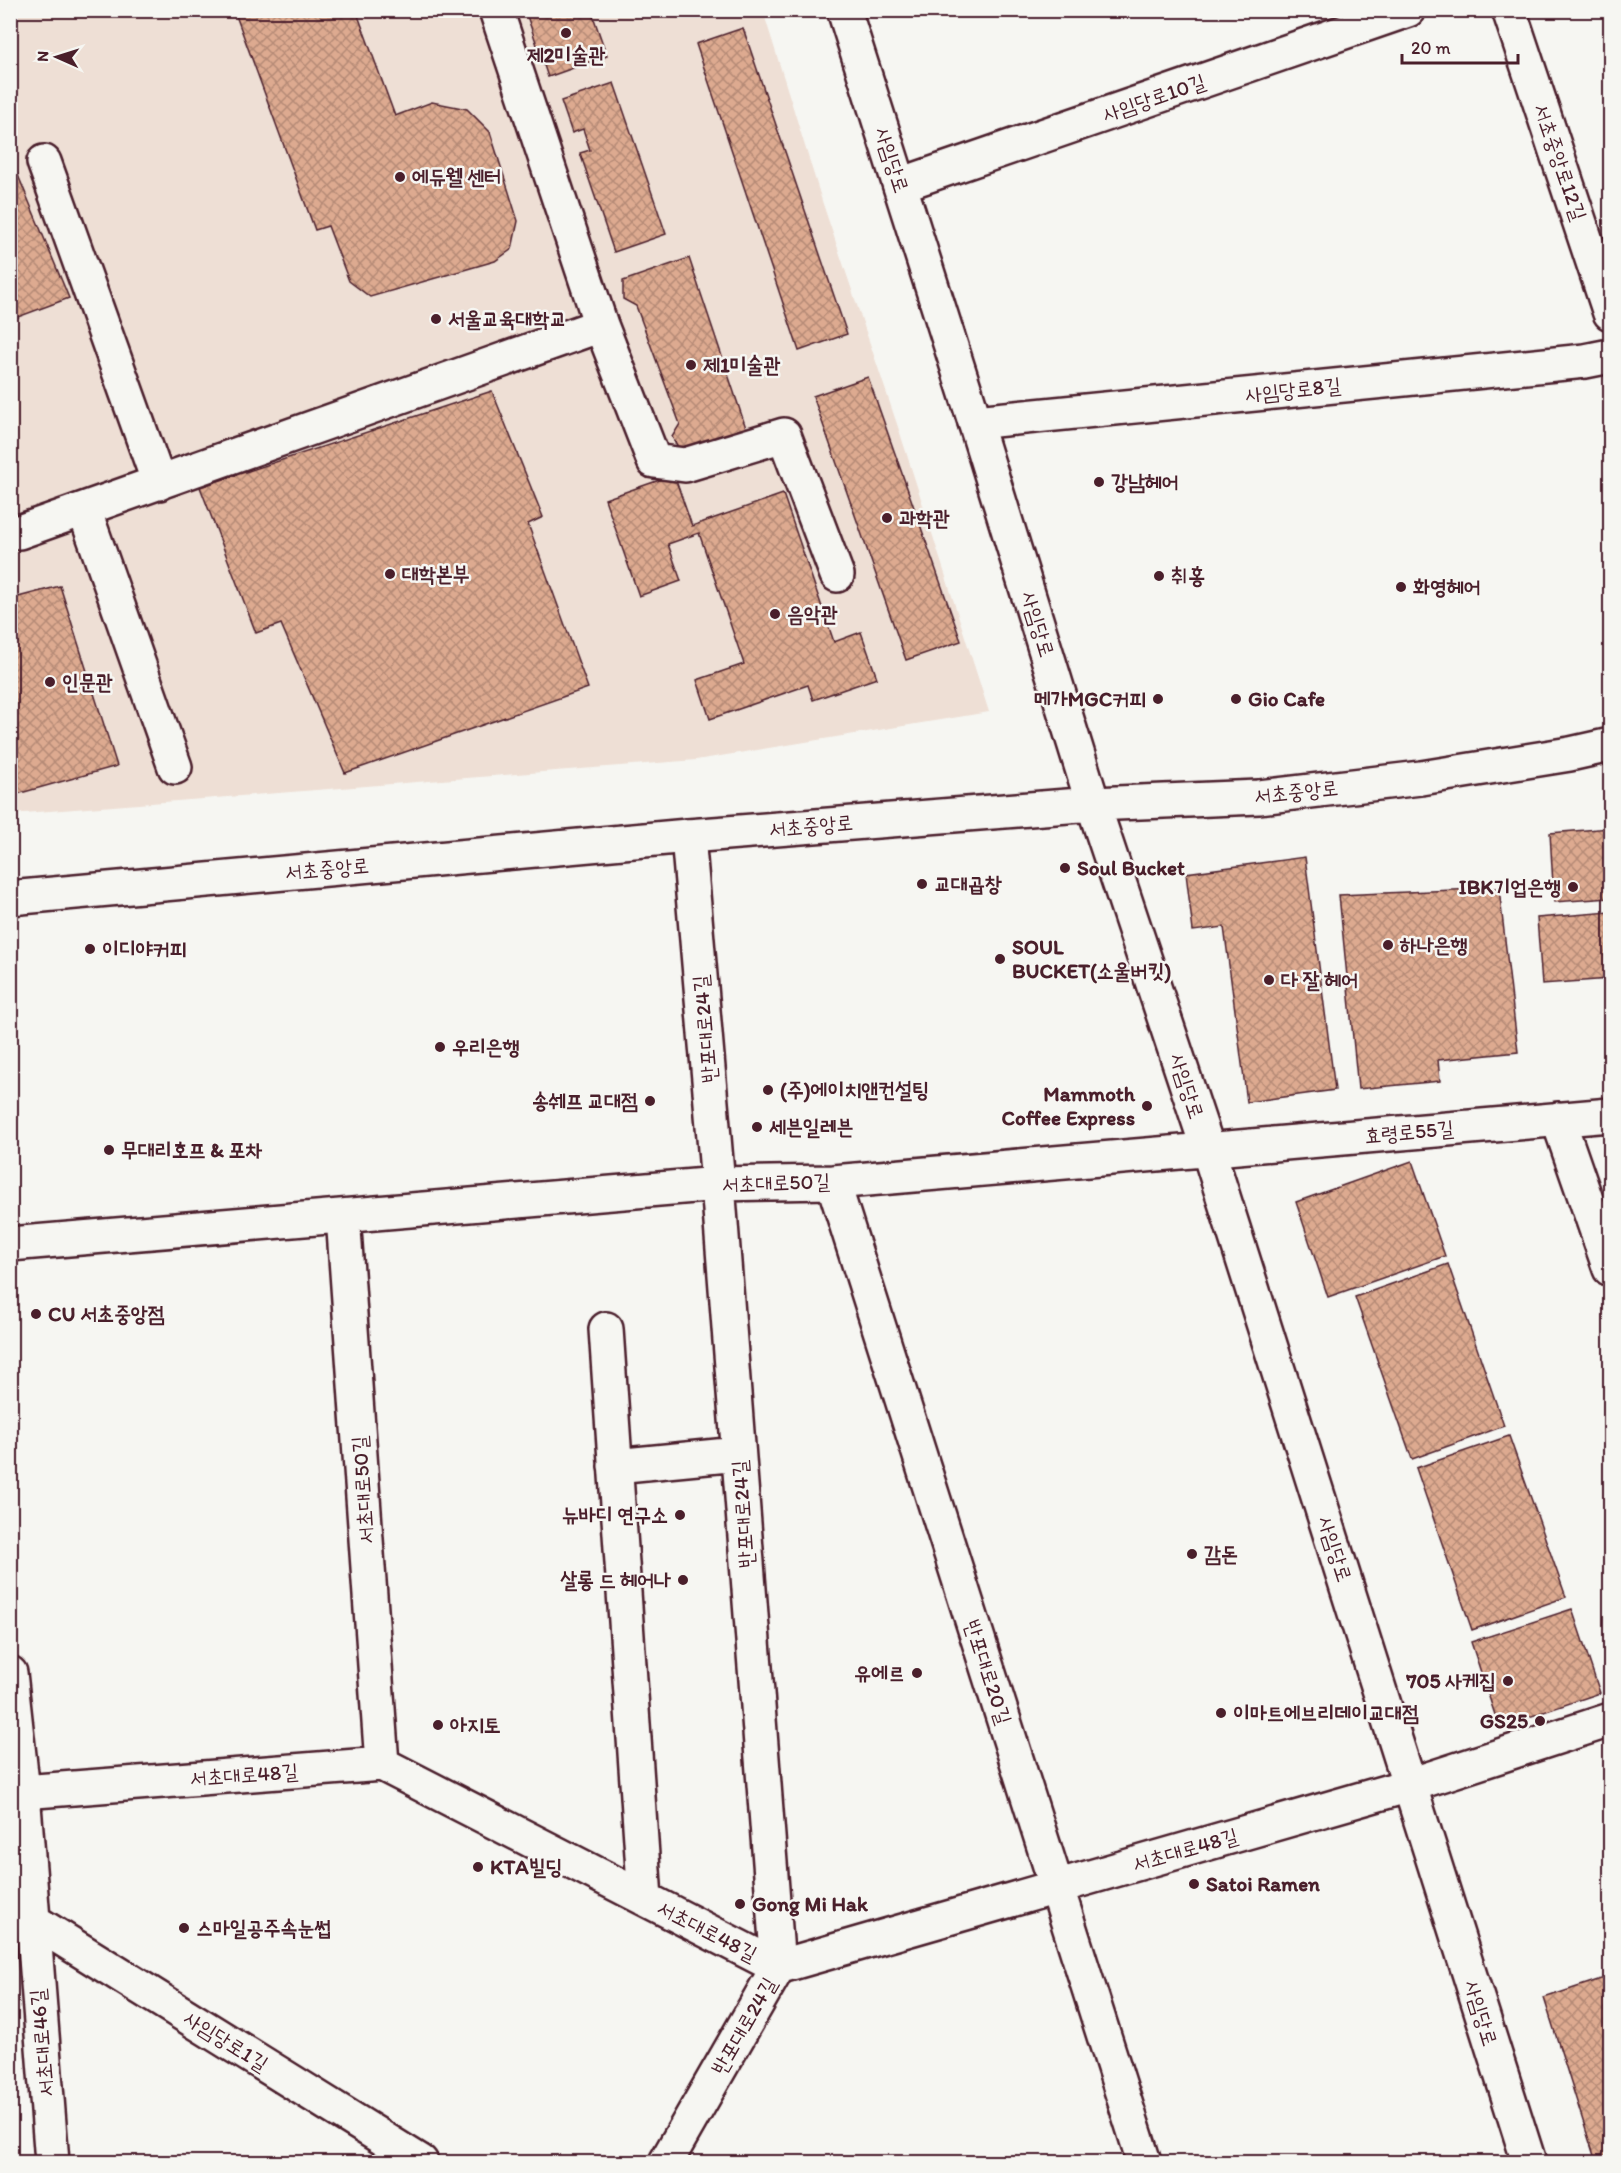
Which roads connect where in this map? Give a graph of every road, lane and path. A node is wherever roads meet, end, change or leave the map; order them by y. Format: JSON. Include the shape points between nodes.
{"nodes":[{"id":1,"x":496,"y":10,"type":"edge"},
{"id":2,"x":844,"y":10,"type":"edge"},
{"id":3,"x":1408,"y":10,"type":"edge"},
{"id":4,"x":1509,"y":10,"type":"edge"},
{"id":5,"x":44,"y":162,"type":"dead end"},
{"id":6,"x":900,"y":185,"type":"junction"},
{"id":7,"x":1611,"y":313,"type":"edge"},
{"id":8,"x":601,"y":325,"type":"junction"},
{"id":9,"x":1611,"y":356,"type":"edge"},
{"id":10,"x":975,"y":422,"type":"junction"},
{"id":11,"x":159,"y":483,"type":"junction"},
{"id":12,"x":84,"y":509,"type":"junction"},
{"id":13,"x":19,"y":532,"type":"dead end"},
{"id":14,"x":837,"y":575,"type":"dead end"},
{"id":15,"x":1611,"y":745,"type":"edge"},
{"id":16,"x":175,"y":768,"type":"dead end"},
{"id":17,"x":1093,"y":804,"type":"junction"},
{"id":18,"x":688,"y":836,"type":"junction"},
{"id":19,"x":10,"y":898,"type":"edge"},
{"id":20,"x":1611,"y":1115,"type":"edge"},
{"id":21,"x":1558,"y":1119,"type":"junction"},
{"id":22,"x":1208,"y":1149,"type":"junction"},
{"id":23,"x":833,"y":1182,"type":"junction"},
{"id":24,"x":718,"y":1184,"type":"junction"},
{"id":25,"x":343,"y":1216,"type":"junction"},
{"id":26,"x":10,"y":1244,"type":"edge"},
{"id":27,"x":1611,"y":1269,"type":"edge"},
{"id":28,"x":606,"y":1329,"type":"dead end"},
{"id":29,"x":738,"y":1454,"type":"junction"},
{"id":30,"x":615,"y":1466,"type":"junction"},
{"id":31,"x":10,"y":1673,"type":"edge"},
{"id":32,"x":1611,"y":1720,"type":"edge"},
{"id":33,"x":382,"y":1764,"type":"junction"},
{"id":34,"x":1410,"y":1785,"type":"junction"},
{"id":35,"x":17,"y":1793,"type":"edge"},
{"id":36,"x":1056,"y":1887,"type":"junction"},
{"id":37,"x":645,"y":1899,"type":"junction"},
{"id":38,"x":32,"y":1920,"type":"junction"},
{"id":39,"x":778,"y":1967,"type":"junction"},
{"id":40,"x":52,"y":2163,"type":"edge"},
{"id":41,"x":421,"y":2163,"type":"edge"},
{"id":42,"x":666,"y":2163,"type":"edge"},
{"id":43,"x":1144,"y":2163,"type":"edge"},
{"id":44,"x":1528,"y":2163,"type":"edge"}],
"edges":[{"from":1,"to":8,"type":"street"},
{"from":2,"to":6,"type":"street","name":"사임당로"},
{"from":3,"to":6,"type":"street","name":"사임당로10길"},
{"from":4,"to":7,"type":"street","name":"서초중앙로12길"},
{"from":5,"to":11,"type":"street"},
{"from":6,"to":10,"type":"street","name":"사임당로"},
{"from":8,"to":11,"type":"street"},
{"from":8,"to":14,"type":"street","via":[[654,461],[685,465],[784,435]]},
{"from":9,"to":10,"type":"street","name":"사임당로8길"},
{"from":10,"to":17,"type":"street","name":"사임당로"},
{"from":11,"to":12,"type":"street"},
{"from":12,"to":13,"type":"street"},
{"from":12,"to":16,"type":"street"},
{"from":15,"to":17,"type":"street","name":"서초중앙로","via":[[1421,778],[1271,795]]},
{"from":17,"to":18,"type":"street","name":"서초중앙로"},
{"from":17,"to":22,"type":"street","name":"사임당로"},
{"from":18,"to":19,"type":"street","name":"서초중앙로"},
{"from":18,"to":24,"type":"street","name":"반포대로24길"},
{"from":20,"to":21,"type":"street","name":"효령로55길"},
{"from":21,"to":22,"type":"street","name":"효령로55길"},
{"from":21,"to":27,"type":"street"},
{"from":22,"to":23,"type":"street","name":"서초대로50길"},
{"from":22,"to":34,"type":"street","name":"사임당로"},
{"from":23,"to":24,"type":"street","name":"서초대로50길"},
{"from":23,"to":36,"type":"street","name":"반포대로20길"},
{"from":24,"to":25,"type":"street","name":"서초대로50길"},
{"from":24,"to":29,"type":"street","name":"반포대로24길"},
{"from":25,"to":26,"type":"street","name":"서초대로50길"},
{"from":25,"to":33,"type":"street","name":"서초대로50길"},
{"from":28,"to":30,"type":"street"},
{"from":29,"to":30,"type":"street"},
{"from":29,"to":39,"type":"street","name":"반포대로24길"},
{"from":30,"to":37,"type":"street"},
{"from":31,"to":35,"type":"street","name":"서초대로46길"},
{"from":32,"to":34,"type":"street","name":"서초대로48길"},
{"from":33,"to":35,"type":"street","name":"서초대로48길"},
{"from":33,"to":37,"type":"street","name":"서초대로48길"},
{"from":34,"to":36,"type":"street","name":"서초대로48길"},
{"from":34,"to":44,"type":"street","name":"사임당로"},
{"from":35,"to":38,"type":"street","name":"서초대로46길"},
{"from":36,"to":39,"type":"street","name":"서초대로48길"},
{"from":36,"to":43,"type":"street","name":"반포대로20길"},
{"from":37,"to":39,"type":"street","name":"서초대로48길"},
{"from":38,"to":40,"type":"street","name":"서초대로46길"},
{"from":38,"to":41,"type":"street","name":"사임당로1길"},
{"from":39,"to":42,"type":"street","name":"반포대로24길"}]}
